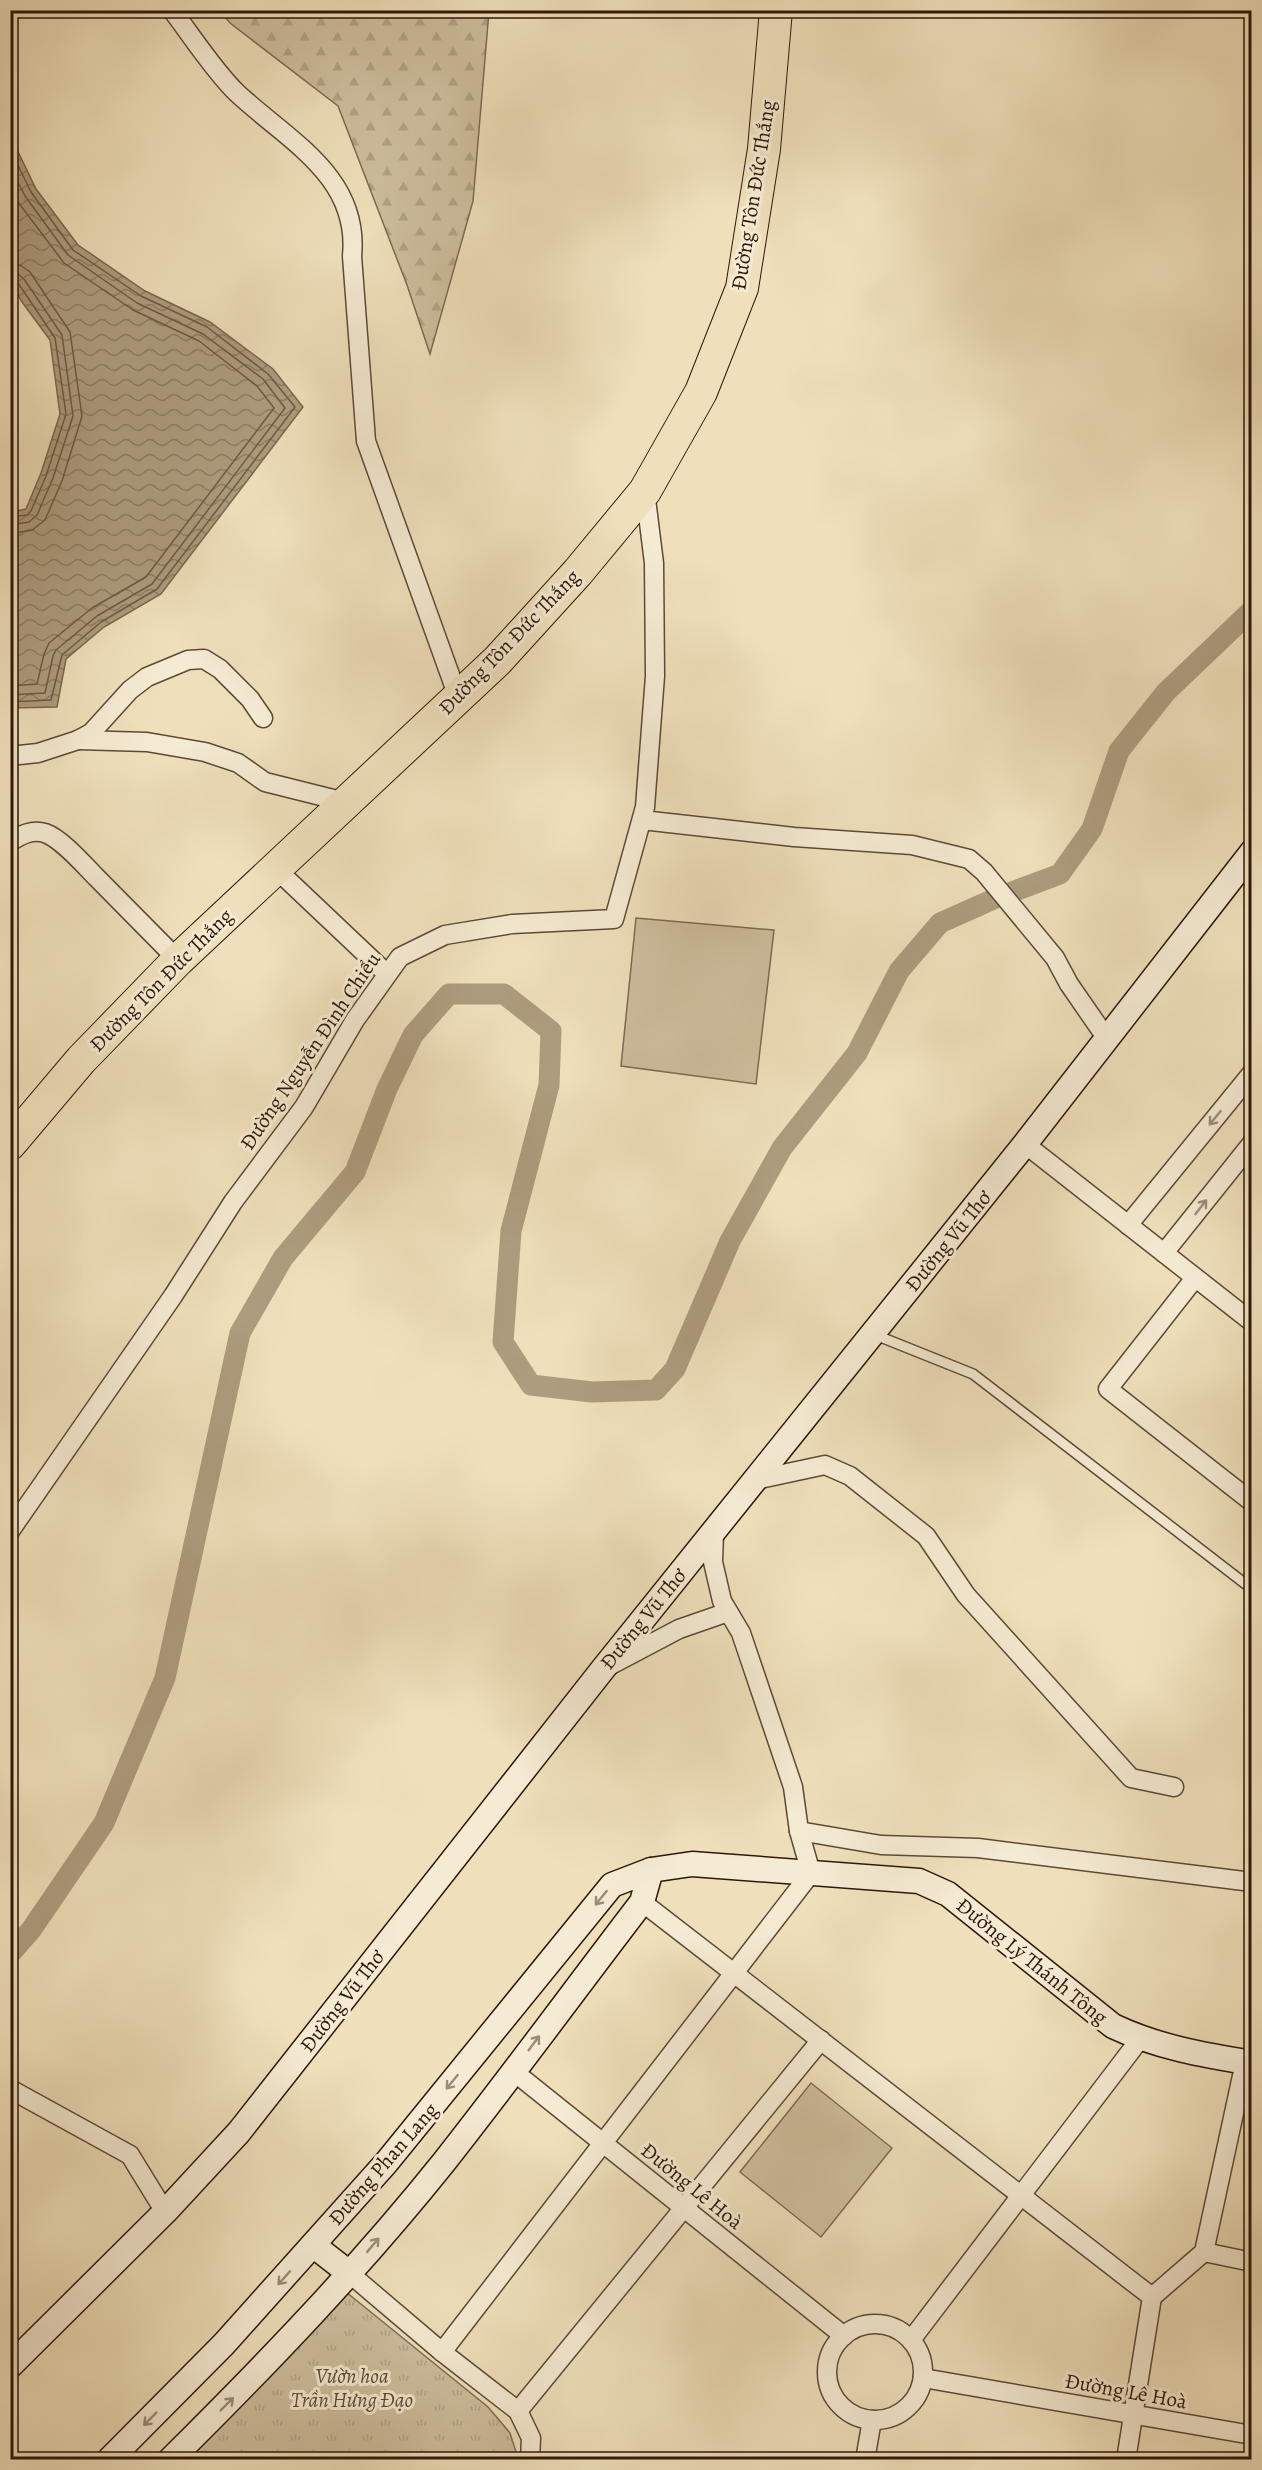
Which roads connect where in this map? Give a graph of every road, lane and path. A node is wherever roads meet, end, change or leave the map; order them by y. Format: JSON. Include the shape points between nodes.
{"nodes":[{"id":1,"x":172,"y":10,"type":"edge"},
{"id":2,"x":776,"y":10,"type":"edge"},
{"id":3,"x":645,"y":491,"type":"junction"},
{"id":4,"x":458,"y":697,"type":"junction"},
{"id":5,"x":263,"y":718,"type":"dead end"},
{"id":6,"x":78,"y":740,"type":"junction"},
{"id":7,"x":10,"y":756,"type":"edge"},
{"id":8,"x":345,"y":802,"type":"junction"},
{"id":9,"x":642,"y":820,"type":"junction"},
{"id":10,"x":10,"y":842,"type":"edge"},
{"id":11,"x":1251,"y":852,"type":"edge"},
{"id":12,"x":275,"y":868,"type":"junction"},
{"id":13,"x":178,"y":960,"type":"junction"},
{"id":14,"x":387,"y":974,"type":"junction"},
{"id":15,"x":1107,"y":1039,"type":"junction"},
{"id":16,"x":1251,"y":1073,"type":"edge"},
{"id":17,"x":1251,"y":1143,"type":"edge"},
{"id":18,"x":10,"y":1144,"type":"edge"},
{"id":19,"x":1025,"y":1144,"type":"junction"},
{"id":20,"x":1128,"y":1225,"type":"junction"},
{"id":21,"x":1164,"y":1253,"type":"junction"},
{"id":22,"x":1195,"y":1278,"type":"junction"},
{"id":23,"x":1251,"y":1322,"type":"edge"},
{"id":24,"x":873,"y":1334,"type":"junction"},
{"id":25,"x":755,"y":1480,"type":"junction"},
{"id":26,"x":1251,"y":1502,"type":"edge"},
{"id":27,"x":10,"y":1531,"type":"edge"},
{"id":28,"x":714,"y":1532,"type":"junction"},
{"id":29,"x":1251,"y":1589,"type":"edge"},
{"id":30,"x":728,"y":1612,"type":"junction"},
{"id":31,"x":603,"y":1669,"type":"junction"},
{"id":32,"x":1174,"y":1787,"type":"dead end"},
{"id":33,"x":799,"y":1831,"type":"junction"},
{"id":34,"x":651,"y":1870,"type":"junction"},
{"id":35,"x":811,"y":1873,"type":"junction"},
{"id":36,"x":1251,"y":1882,"type":"edge"},
{"id":37,"x":642,"y":1902,"type":"junction"},
{"id":38,"x":734,"y":1973,"type":"junction"},
{"id":39,"x":1140,"y":2039,"type":"junction"},
{"id":40,"x":821,"y":2040,"type":"junction"},
{"id":41,"x":481,"y":2047,"type":"junction"},
{"id":42,"x":1248,"y":2062,"type":"edge"},
{"id":43,"x":513,"y":2071,"type":"junction"},
{"id":44,"x":10,"y":2089,"type":"edge"},
{"id":45,"x":603,"y":2143,"type":"junction"},
{"id":46,"x":1021,"y":2195,"type":"junction"},
{"id":47,"x":684,"y":2208,"type":"junction"},
{"id":48,"x":165,"y":2212,"type":"junction"},
{"id":49,"x":313,"y":2245,"type":"junction"},
{"id":50,"x":1204,"y":2252,"type":"junction"},
{"id":51,"x":1251,"y":2262,"type":"edge"},
{"id":52,"x":349,"y":2273,"type":"junction"},
{"id":53,"x":1152,"y":2297,"type":"junction"},
{"id":54,"x":844,"y":2336,"type":"junction"},
{"id":55,"x":911,"y":2340,"type":"junction"},
{"id":56,"x":442,"y":2352,"type":"junction"},
{"id":57,"x":10,"y":2366,"type":"edge"},
{"id":58,"x":923,"y":2379,"type":"junction"},
{"id":59,"x":518,"y":2411,"type":"junction"},
{"id":60,"x":1134,"y":2415,"type":"junction"},
{"id":61,"x":872,"y":2420,"type":"junction"},
{"id":62,"x":1251,"y":2435,"type":"edge"},
{"id":63,"x":175,"y":2457,"type":"edge"},
{"id":64,"x":110,"y":2460,"type":"edge"},
{"id":65,"x":530,"y":2460,"type":"edge"},
{"id":66,"x":865,"y":2460,"type":"edge"},
{"id":67,"x":1126,"y":2460,"type":"edge"}],
"edges":[{"from":1,"to":4,"type":"street","via":[[235,92],[320,165],[348,207],[354,236],[352,256],[366,441]]},
{"from":2,"to":3,"type":"highway","name":"Đường Tôn Đức Thắng","via":[[764,149],[742,288],[701,392]]},
{"from":3,"to":4,"type":"highway","name":"Đường Tôn Đức Thắng","via":[[578,572],[497,661]]},
{"from":3,"to":9,"type":"street","name":"Đường Nguyễn Đình Chiểu","via":[[654,563],[656,676]]},
{"from":4,"to":8,"type":"highway","name":"Đường Tôn Đức Thắng"},
{"from":5,"to":6,"type":"street","via":[[220,669],[204,659],[188,660],[147,677]]},
{"from":6,"to":7,"type":"street","via":[[38,753]]},
{"from":6,"to":8,"type":"street","via":[[147,742],[205,752],[238,763],[265,782]]},
{"from":8,"to":12,"type":"highway","name":"Đường Tôn Đức Thắng"},
{"from":9,"to":14,"type":"street","name":"Đường Nguyễn Đình Chiểu","via":[[614,919],[512,924],[445,934],[400,957]]},
{"from":9,"to":15,"type":"street","via":[[912,845],[969,859],[1055,958]]},
{"from":10,"to":13,"type":"street","via":[[34,832],[53,837]]},
{"from":11,"to":15,"type":"street","name":"Đường Vũ Thơ"},
{"from":12,"to":13,"type":"highway","name":"Đường Tôn Đức Thắng"},
{"from":12,"to":14,"type":"street"},
{"from":13,"to":18,"type":"highway","name":"Đường Tôn Đức Thắng","via":[[81,1060]]},
{"from":14,"to":27,"type":"street","name":"Đường Nguyễn Đình Chiểu","via":[[304,1107],[233,1202]]},
{"from":15,"to":19,"type":"street","name":"Đường Vũ Thơ"},
{"from":16,"to":20,"type":"street","one_way":true},
{"from":21,"to":17,"type":"street","one_way":true},
{"from":19,"to":20,"type":"street"},
{"from":19,"to":24,"type":"street","name":"Đường Vũ Thơ"},
{"from":20,"to":21,"type":"street"},
{"from":21,"to":22,"type":"street"},
{"from":22,"to":23,"type":"street"},
{"from":22,"to":26,"type":"street","via":[[1108,1389]]},
{"from":24,"to":25,"type":"street","name":"Đường Vũ Thơ"},
{"from":24,"to":29,"type":"lane","via":[[973,1374]]},
{"from":25,"to":28,"type":"street","name":"Đường Vũ Thơ"},
{"from":25,"to":32,"type":"street","via":[[825,1465],[850,1476],[926,1536],[966,1595],[1131,1778]]},
{"from":28,"to":30,"type":"street","via":[[713,1562]]},
{"from":28,"to":31,"type":"street","name":"Đường Vũ Thơ"},
{"from":30,"to":31,"type":"street","via":[[679,1629]]},
{"from":30,"to":33,"type":"street","via":[[741,1633],[793,1787]]},
{"from":31,"to":48,"type":"street","name":"Đường Vũ Thơ","via":[[238,2132]]},
{"from":33,"to":35,"type":"street"},
{"from":33,"to":36,"type":"street","via":[[881,1845],[978,1848]]},
{"from":34,"to":35,"type":"street","name":"Đường Phan Lang","via":[[692,1864]]},
{"from":34,"to":37,"type":"street","name":"Đường Phan Lang"},
{"from":34,"to":41,"type":"street","name":"Đường Phan Lang","one_way":true,"via":[[612,1885]]},
{"from":35,"to":38,"type":"street"},
{"from":35,"to":39,"type":"street","name":"Đường Lý Thánh Tông","via":[[919,1881],[948,1894],[1113,2026]]},
{"from":37,"to":38,"type":"street"},
{"from":43,"to":37,"type":"street","name":"Đường Phan Lang","one_way":true},
{"from":38,"to":40,"type":"street"},
{"from":38,"to":45,"type":"street"},
{"from":39,"to":42,"type":"street","name":"Đường Lý Thánh Tông"},
{"from":39,"to":46,"type":"street"},
{"from":40,"to":46,"type":"street"},
{"from":40,"to":47,"type":"street"},
{"from":41,"to":43,"type":"street"},
{"from":41,"to":49,"type":"street","name":"Đường Phan Lang","one_way":true},
{"from":42,"to":50,"type":"street"},
{"from":43,"to":45,"type":"street","name":"Đường Lê Hoà"},
{"from":52,"to":43,"type":"street","name":"Đường Phan Lang","one_way":true,"via":[[443,2163]]},
{"from":44,"to":48,"type":"street","via":[[130,2155]]},
{"from":45,"to":47,"type":"street","name":"Đường Lê Hoà"},
{"from":45,"to":56,"type":"street"},
{"from":46,"to":53,"type":"street"},
{"from":46,"to":55,"type":"street"},
{"from":47,"to":54,"type":"street","name":"Đường Lê Hoà"},
{"from":47,"to":59,"type":"street"},
{"from":48,"to":57,"type":"street","name":"Đường Vũ Thơ"},
{"from":49,"to":52,"type":"street"},
{"from":49,"to":64,"type":"street","name":"Đường Phan Lang","one_way":true,"via":[[224,2344]]},
{"from":50,"to":51,"type":"street"},
{"from":50,"to":53,"type":"street"},
{"from":52,"to":56,"type":"street"},
{"from":63,"to":52,"type":"street","name":"Đường Phan Lang","one_way":true},
{"from":53,"to":60,"type":"street"},
{"from":54,"to":55,"type":"street","via":[[871,2324],[886,2325]]},
{"from":54,"to":61,"type":"street","via":[[828,2363],[833,2394],[856,2416]]},
{"from":55,"to":58,"type":"street","via":[[919,2352]]},
{"from":56,"to":59,"type":"street"},
{"from":58,"to":60,"type":"street","name":"Đường Lê Hoà"},
{"from":58,"to":61,"type":"street","via":[[911,2404],[900,2413]]},
{"from":59,"to":65,"type":"street","via":[[531,2438]]},
{"from":60,"to":62,"type":"street","name":"Đường Lê Hoà"},
{"from":60,"to":67,"type":"street"},
{"from":61,"to":66,"type":"street"}]}
